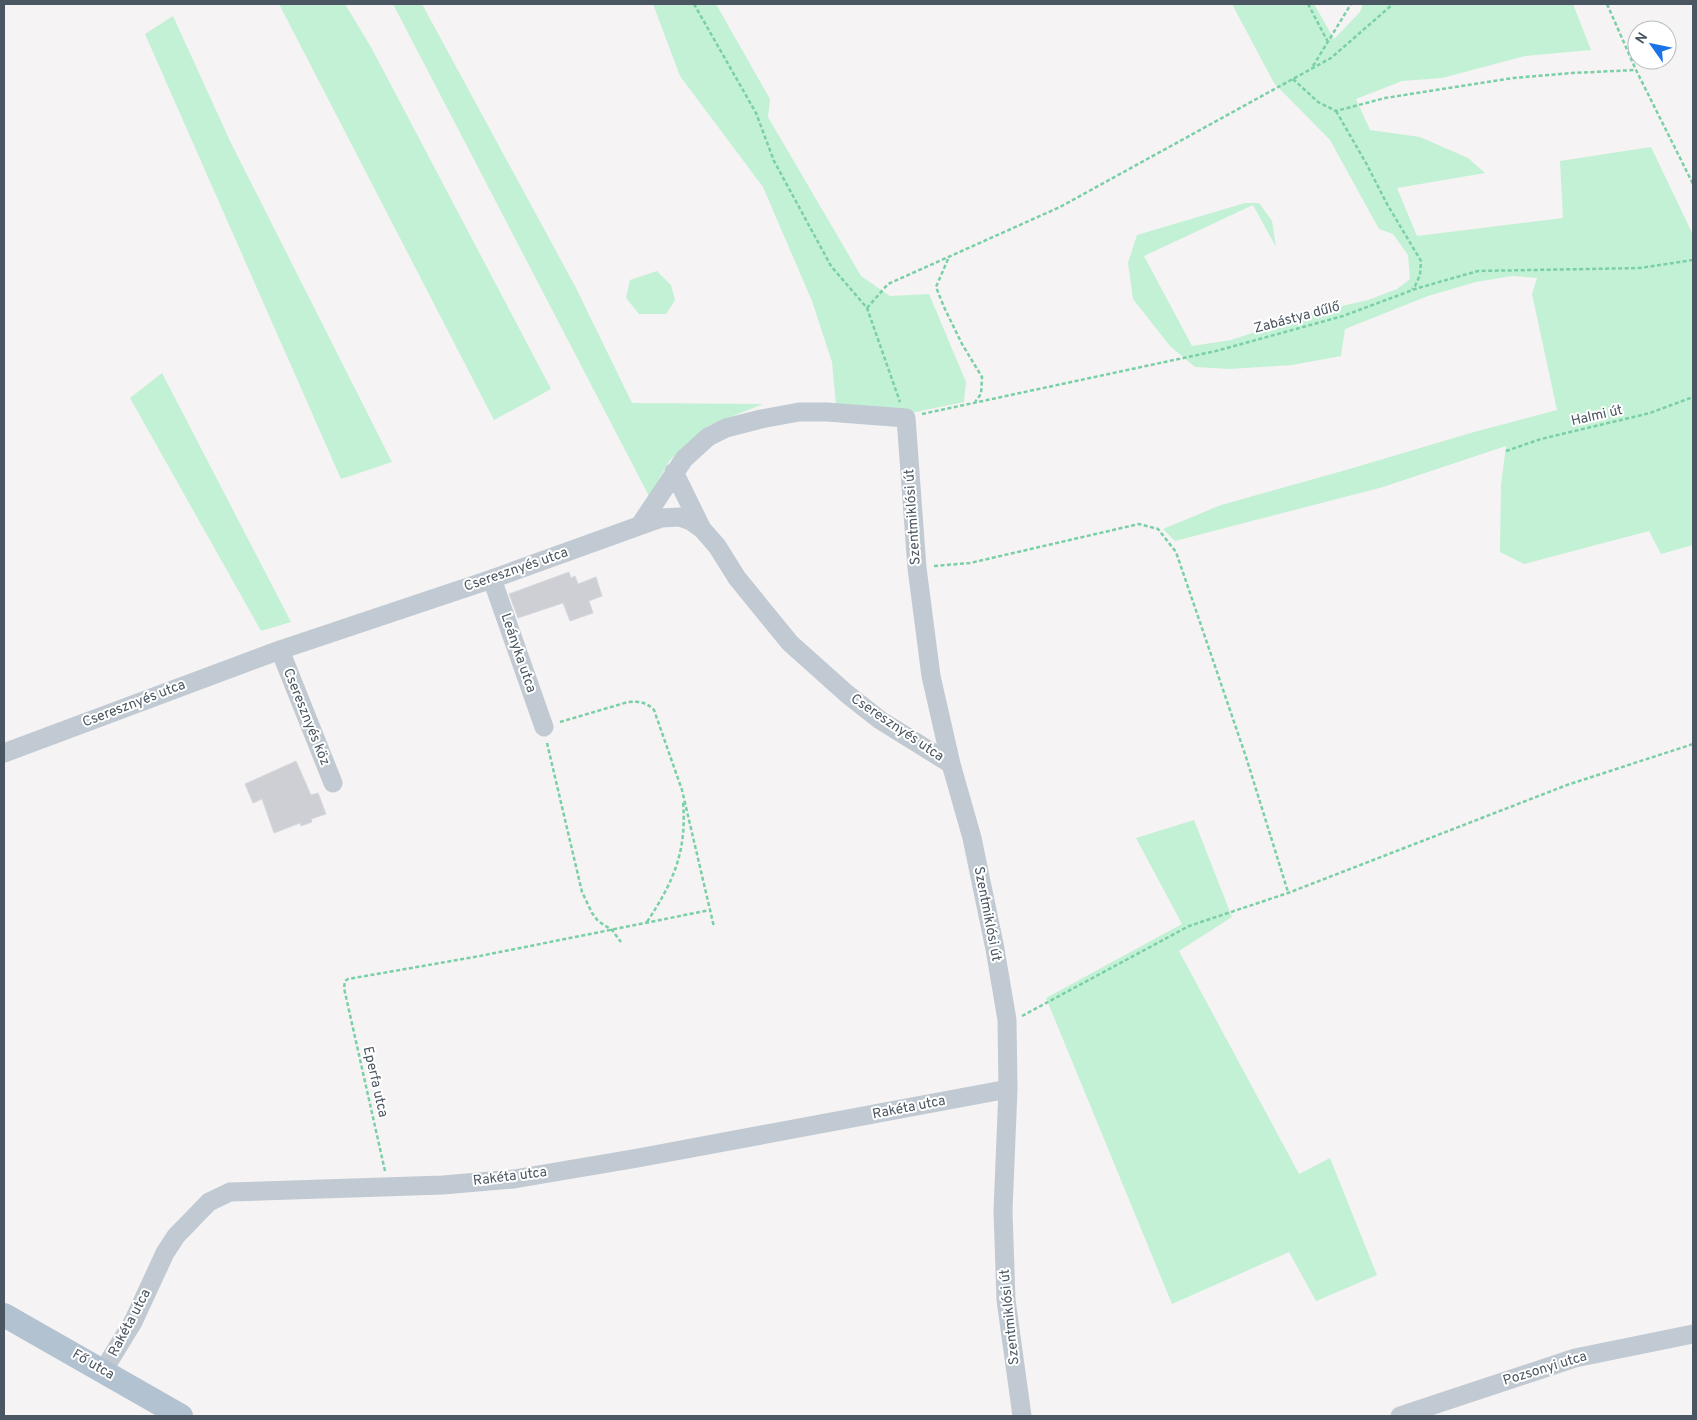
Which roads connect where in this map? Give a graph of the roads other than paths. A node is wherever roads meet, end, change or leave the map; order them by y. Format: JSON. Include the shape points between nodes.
{"nodes":[{"id":1,"x":674,"y":472,"type":"junction"},
{"id":2,"x":640,"y":525,"type":"junction"},
{"id":3,"x":702,"y":529,"type":"junction"},
{"id":4,"x":492,"y":579,"type":"junction"},
{"id":5,"x":280,"y":650,"type":"junction"},
{"id":6,"x":544,"y":727,"type":"road end"},
{"id":7,"x":4,"y":753,"type":"edge"},
{"id":8,"x":951,"y":764,"type":"junction"},
{"id":9,"x":333,"y":783,"type":"dead end"},
{"id":10,"x":1008,"y":1089,"type":"junction"},
{"id":11,"x":4,"y":1315,"type":"edge"},
{"id":12,"x":1693,"y":1334,"type":"edge"},
{"id":13,"x":103,"y":1371,"type":"junction"},
{"id":14,"x":181,"y":1416,"type":"edge"},
{"id":15,"x":1022,"y":1416,"type":"edge"},
{"id":16,"x":1400,"y":1416,"type":"edge"}],
"edges":[{"from":1,"to":2,"type":"street"},
{"from":1,"to":3,"type":"street"},
{"from":1,"to":8,"type":"street","name":"Szentmiklósi út","via":[[708,437],[726,428],[761,419],[799,412],[906,418],[917,568],[931,676]]},
{"from":2,"to":3,"type":"street","name":"Cseresznyés utca","via":[[661,518],[680,517]]},
{"from":2,"to":4,"type":"street","name":"Cseresznyés utca"},
{"from":3,"to":8,"type":"street","name":"Cseresznyés utca","via":[[790,643],[880,720]]},
{"from":4,"to":5,"type":"street","name":"Cseresznyés utca"},
{"from":4,"to":6,"type":"street","name":"Leányka utca"},
{"from":5,"to":7,"type":"street","name":"Cseresznyés utca"},
{"from":5,"to":9,"type":"street","name":"Cseresznyés köz"},
{"from":8,"to":10,"type":"street","name":"Szentmiklósi út","via":[[972,838],[995,949],[1006,1020]]},
{"from":10,"to":13,"type":"street","name":"Rakéta utca","via":[[523,1177],[443,1185],[230,1192],[209,1202],[176,1236],[133,1322]]},
{"from":10,"to":15,"type":"street","name":"Szentmiklósi út","via":[[1003,1210],[1006,1300]]},
{"from":11,"to":13,"type":"main road","name":"Fő utca"},
{"from":12,"to":16,"type":"street","name":"Pozsonyi utca","via":[[1575,1358]]},
{"from":13,"to":14,"type":"main road","name":"Fő utca"}]}
